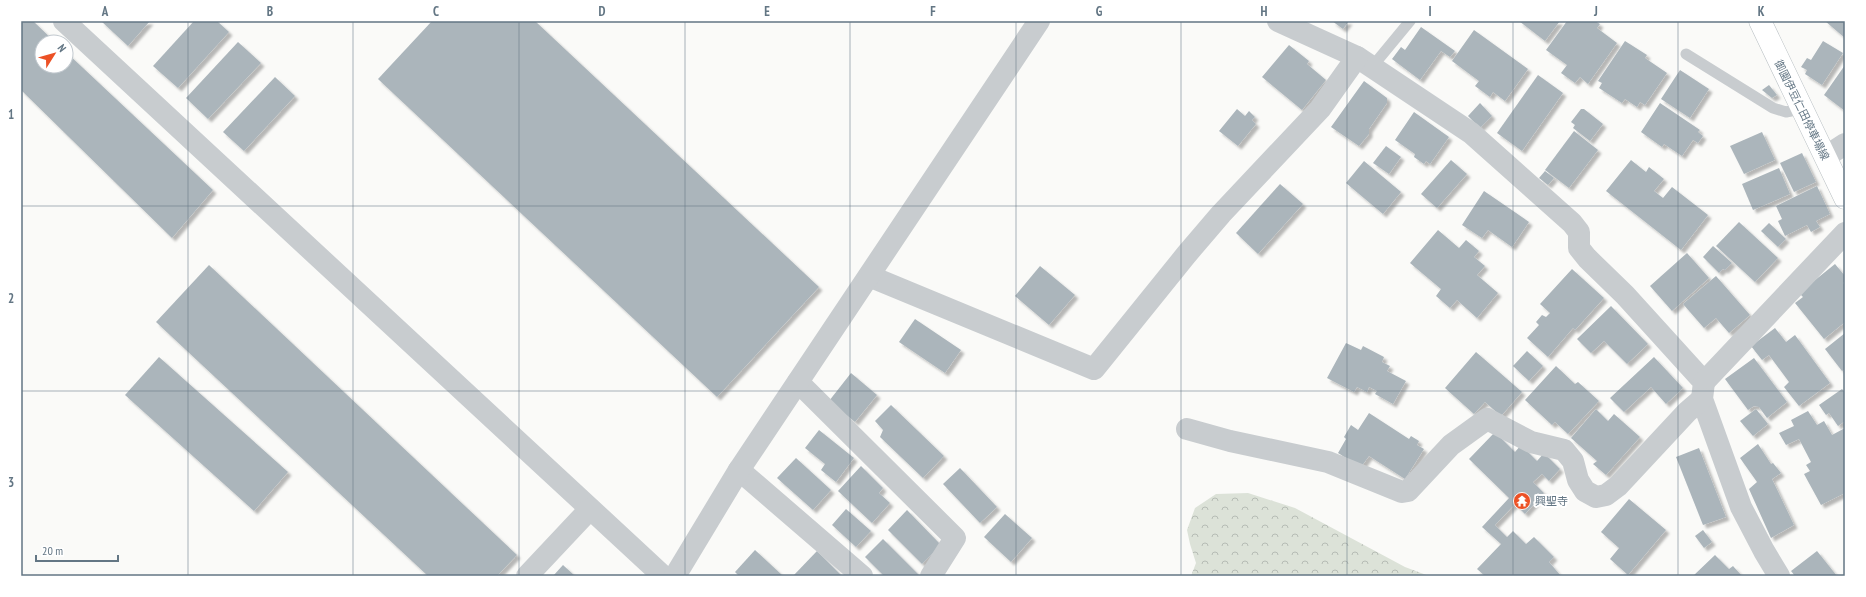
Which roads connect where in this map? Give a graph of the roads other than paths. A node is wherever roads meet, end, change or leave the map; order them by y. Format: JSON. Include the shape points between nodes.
{"nodes":[{"id":1,"x":64,"y":21,"type":"edge"},
{"id":2,"x":1039,"y":21,"type":"edge"},
{"id":3,"x":1278,"y":21,"type":"edge"},
{"id":4,"x":1410,"y":21,"type":"edge"},
{"id":5,"x":1760,"y":21,"type":"edge"},
{"id":6,"x":1686,"y":54,"type":"dead end"},
{"id":7,"x":1364,"y":62,"type":"junction"},
{"id":8,"x":1801,"y":109,"type":"junction"},
{"id":9,"x":1845,"y":144,"type":"edge"},
{"id":10,"x":1825,"y":157,"type":"junction"},
{"id":11,"x":1845,"y":198,"type":"edge"},
{"id":12,"x":1845,"y":233,"type":"edge"},
{"id":13,"x":869,"y":276,"type":"junction"},
{"id":14,"x":798,"y":382,"type":"junction"},
{"id":15,"x":1703,"y":390,"type":"junction"},
{"id":16,"x":1187,"y":429,"type":"dead end"},
{"id":17,"x":739,"y":470,"type":"junction"},
{"id":18,"x":590,"y":509,"type":"junction"},
{"id":19,"x":527,"y":576,"type":"edge"},
{"id":20,"x":662,"y":576,"type":"edge"},
{"id":21,"x":675,"y":576,"type":"edge"},
{"id":22,"x":862,"y":576,"type":"edge"},
{"id":23,"x":931,"y":576,"type":"edge"},
{"id":24,"x":1779,"y":576,"type":"edge"}],
"edges":[{"from":1,"to":18,"type":"street"},
{"from":2,"to":13,"type":"street"},
{"from":3,"to":7,"type":"street"},
{"from":4,"to":7,"type":"lane"},
{"from":5,"to":8,"type":"main road","name":"御園伊豆仁田停車場線"},
{"from":6,"to":8,"type":"lane","via":[[1773,108],[1786,112]]},
{"from":7,"to":13,"type":"street","via":[[1191,249],[1094,369]]},
{"from":7,"to":15,"type":"street","via":[[1472,133],[1572,223],[1579,232],[1579,248],[1625,295]]},
{"from":8,"to":10,"type":"main road","name":"御園伊豆仁田停車場線"},
{"from":9,"to":10,"type":"street"},
{"from":10,"to":11,"type":"main road","name":"御園伊豆仁田停車場線"},
{"from":12,"to":15,"type":"street"},
{"from":13,"to":14,"type":"street"},
{"from":14,"to":17,"type":"street"},
{"from":14,"to":23,"type":"street","via":[[955,538]]},
{"from":15,"to":16,"type":"street","via":[[1687,412],[1618,486],[1606,495],[1596,497],[1585,491],[1578,480],[1573,461],[1564,450],[1531,442],[1487,418],[1451,444],[1408,491],[1402,492],[1328,462]]},
{"from":15,"to":24,"type":"street","via":[[1742,507]]},
{"from":17,"to":21,"type":"street"},
{"from":17,"to":22,"type":"street"},
{"from":18,"to":19,"type":"street"},
{"from":18,"to":20,"type":"street"}]}
